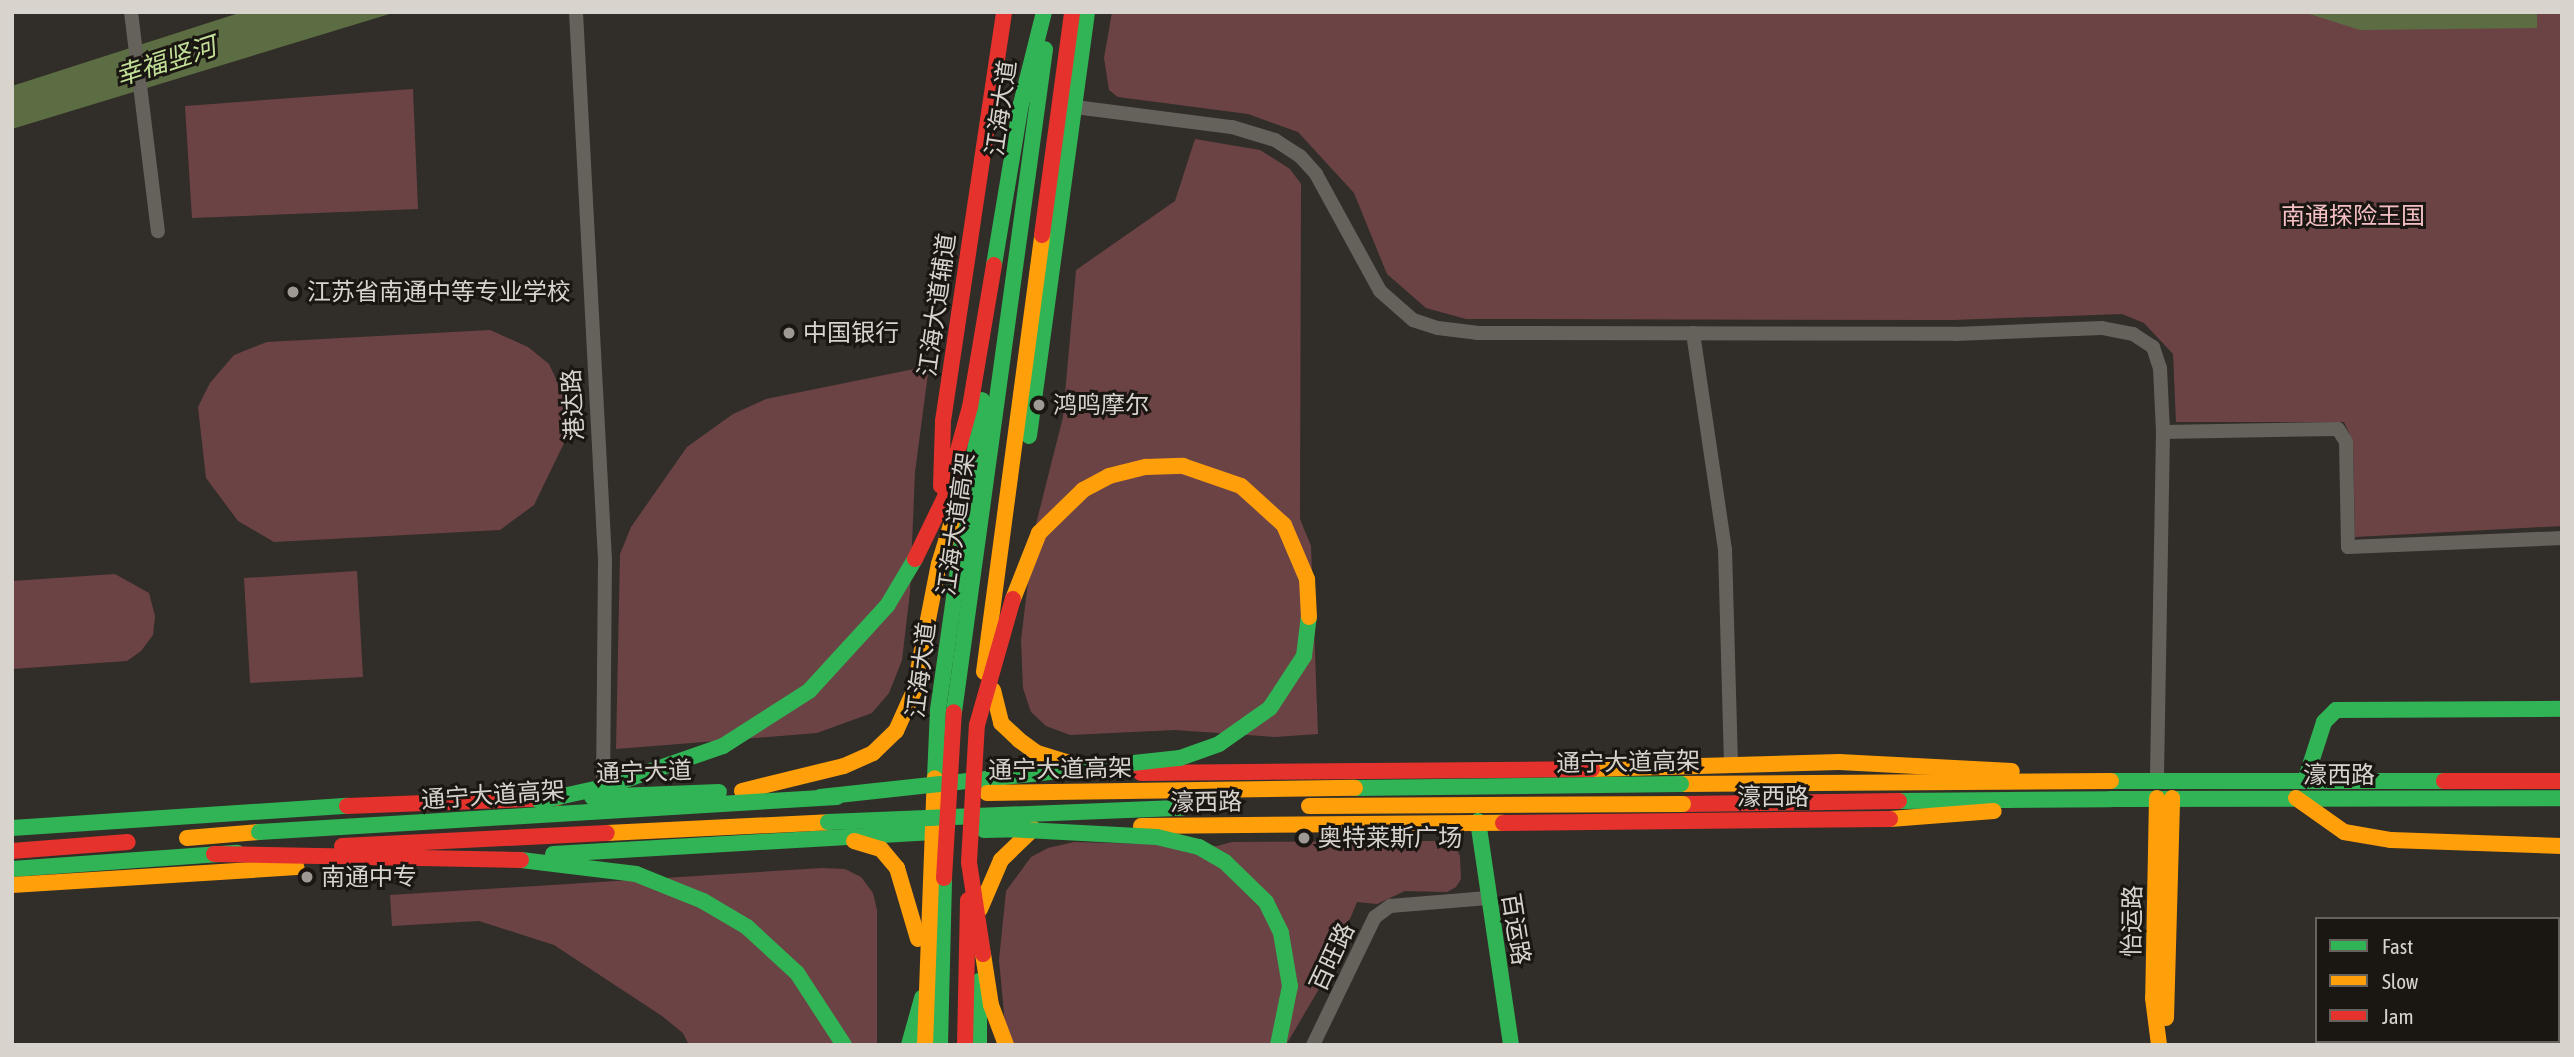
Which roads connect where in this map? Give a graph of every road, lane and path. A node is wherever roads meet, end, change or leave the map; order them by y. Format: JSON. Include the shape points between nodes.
{"nodes":[{"id":1,"x":131,"y":12,"type":"edge"},
{"id":2,"x":576,"y":12,"type":"edge"},
{"id":3,"x":1004,"y":12,"type":"edge"},
{"id":4,"x":1037,"y":12,"type":"edge"},
{"id":5,"x":1044,"y":12,"type":"edge"},
{"id":6,"x":1050,"y":12,"type":"edge"},
{"id":7,"x":1072,"y":12,"type":"edge"},
{"id":8,"x":1087,"y":12,"type":"edge"},
{"id":9,"x":1074,"y":107,"type":"junction"},
{"id":10,"x":158,"y":231,"type":"dead end"},
{"id":11,"x":1693,"y":333,"type":"junction"},
{"id":12,"x":2163,"y":432,"type":"junction"},
{"id":13,"x":975,"y":443,"type":"junction"},
{"id":14,"x":2562,"y":538,"type":"edge"},
{"id":15,"x":939,"y":564,"type":"junction"},
{"id":16,"x":953,"y":604,"type":"junction"},
{"id":17,"x":993,"y":690,"type":"junction"},
{"id":18,"x":2562,"y":709,"type":"edge"},
{"id":19,"x":977,"y":725,"type":"junction"},
{"id":20,"x":1731,"y":765,"type":"junction"},
{"id":21,"x":1108,"y":773,"type":"junction"},
{"id":22,"x":985,"y":777,"type":"junction"},
{"id":23,"x":933,"y":779,"type":"junction"},
{"id":24,"x":2157,"y":780,"type":"junction"},
{"id":25,"x":2111,"y":781,"type":"junction"},
{"id":26,"x":2305,"y":781,"type":"junction"},
{"id":27,"x":2562,"y":781,"type":"edge"},
{"id":28,"x":742,"y":791,"type":"junction"},
{"id":29,"x":603,"y":796,"type":"junction"},
{"id":30,"x":820,"y":797,"type":"junction"},
{"id":31,"x":2165,"y":798,"type":"junction"},
{"id":32,"x":2297,"y":798,"type":"junction"},
{"id":33,"x":2562,"y":798,"type":"edge"},
{"id":34,"x":2110,"y":799,"type":"junction"},
{"id":35,"x":1478,"y":821,"type":"junction"},
{"id":36,"x":828,"y":822,"type":"junction"},
{"id":37,"x":12,"y":828,"type":"edge"},
{"id":38,"x":1033,"y":829,"type":"junction"},
{"id":39,"x":984,"y":830,"type":"junction"},
{"id":40,"x":259,"y":832,"type":"junction"},
{"id":41,"x":930,"y":832,"type":"junction"},
{"id":42,"x":816,"y":838,"type":"junction"},
{"id":43,"x":2562,"y":846,"type":"edge"},
{"id":44,"x":12,"y":851,"type":"edge"},
{"id":45,"x":214,"y":854,"type":"junction"},
{"id":46,"x":969,"y":862,"type":"junction"},
{"id":47,"x":12,"y":869,"type":"edge"},
{"id":48,"x":12,"y":885,"type":"edge"},
{"id":49,"x":1488,"y":898,"type":"junction"},
{"id":50,"x":981,"y":909,"type":"junction"},
{"id":51,"x":926,"y":983,"type":"junction"},
{"id":52,"x":844,"y":1045,"type":"edge"},
{"id":53,"x":909,"y":1045,"type":"edge"},
{"id":54,"x":925,"y":1045,"type":"edge"},
{"id":55,"x":940,"y":1045,"type":"edge"},
{"id":56,"x":965,"y":1045,"type":"edge"},
{"id":57,"x":979,"y":1045,"type":"edge"},
{"id":58,"x":1006,"y":1045,"type":"edge"},
{"id":59,"x":1278,"y":1045,"type":"edge"},
{"id":60,"x":1312,"y":1045,"type":"edge"},
{"id":61,"x":1511,"y":1045,"type":"edge"},
{"id":62,"x":2161,"y":1045,"type":"edge"}],
"edges":[{"from":1,"to":10,"type":"street"},
{"from":2,"to":29,"type":"street","name":"港达路","via":[[605,560]]},
{"from":3,"to":15,"type":"main road","name":"江海大道辅道","via":[[943,421]]},
{"from":4,"to":13,"type":"main road","name":"江海大道"},
{"from":5,"to":40,"type":"main road","bridge":true,"via":[[1021,104],[970,407],[945,497],[887,606],[855,643],[808,691],[723,746],[648,774],[557,799],[372,814]]},
{"from":6,"to":55,"type":"main road","name":"江海大道高架","bridge":true,"via":[[954,712]]},
{"from":7,"to":19,"type":"main road","name":"江海大道高架","bridge":true},
{"from":8,"to":9,"type":"main road"},
{"from":9,"to":11,"type":"street","via":[[1232,127],[1275,140],[1300,156],[1334,200],[1380,291],[1413,320],[1477,333]]},
{"from":9,"to":17,"type":"main road"},
{"from":11,"to":12,"type":"street","via":[[1956,334],[2102,328],[2133,334],[2153,347],[2160,368]]},
{"from":11,"to":20,"type":"street","via":[[1726,549]]},
{"from":12,"to":14,"type":"street","via":[[2338,429],[2346,442],[2348,547]]},
{"from":12,"to":24,"type":"street"},
{"from":13,"to":15,"type":"main road"},
{"from":13,"to":16,"type":"main road","name":"江海大道"},
{"from":15,"to":16,"type":"main road","name":"江海大道辅道"},
{"from":15,"to":28,"type":"main road","via":[[914,691],[896,731],[873,753],[844,765]]},
{"from":16,"to":23,"type":"main road","name":"江海大道"},
{"from":17,"to":21,"type":"main road","via":[[1001,723],[1019,740],[1059,761]]},
{"from":17,"to":22,"type":"main road"},
{"from":18,"to":26,"type":"main road","via":[[2336,710],[2324,722]]},
{"from":19,"to":30,"type":"main road","bridge":true,"via":[[1020,575],[1039,533],[1083,489],[1146,467],[1184,466],[1241,486],[1284,525],[1307,579],[1310,630],[1304,656],[1270,708],[1219,744],[1180,758]]},
{"from":19,"to":46,"type":"main road","name":"江海大道高架","bridge":true},
{"from":20,"to":21,"type":"main road","name":"濠西路","via":[[1471,773]]},
{"from":20,"to":25,"type":"main road","name":"濠西路","via":[[1937,765]]},
{"from":21,"to":22,"type":"main road","name":"濠西路"},
{"from":22,"to":23,"type":"main road","name":"通宁大道"},
{"from":22,"to":39,"type":"main road"},
{"from":23,"to":28,"type":"main road","name":"通宁大道"},
{"from":23,"to":41,"type":"main road","name":"江海大道"},
{"from":24,"to":25,"type":"main road","name":"濠西路"},
{"from":24,"to":26,"type":"main road","name":"濠西路"},
{"from":25,"to":30,"type":"main road","name":"通宁大道高架","bridge":true},
{"from":26,"to":27,"type":"main road","name":"濠西路"},
{"from":28,"to":29,"type":"main road","name":"通宁大道"},
{"from":29,"to":37,"type":"main road","name":"通宁大道","via":[[250,810]]},
{"from":30,"to":40,"type":"main road","name":"通宁大道高架","bridge":true},
{"from":31,"to":32,"type":"main road","name":"濠西路"},
{"from":31,"to":34,"type":"main road","name":"濠西路"},
{"from":31,"to":62,"type":"main road","name":"怡运路","via":[[2153,998]]},
{"from":32,"to":33,"type":"main road","name":"濠西路"},
{"from":32,"to":43,"type":"main road","via":[[2344,832],[2391,840]]},
{"from":34,"to":35,"type":"main road","name":"濠西路","via":[[1917,819]]},
{"from":34,"to":36,"type":"main road","name":"通宁大道高架","bridge":true,"via":[[1155,808]]},
{"from":35,"to":38,"type":"main road","name":"濠西路"},
{"from":35,"to":49,"type":"main road","name":"百运路"},
{"from":36,"to":45,"type":"main road","name":"通宁大道高架","bridge":true},
{"from":36,"to":59,"type":"main road","bridge":true,"via":[[1089,831],[1157,837],[1199,847],[1244,878],[1266,902],[1281,933],[1290,986]]},
{"from":38,"to":39,"type":"main road","name":"濠西路"},
{"from":38,"to":50,"type":"main road","via":[[1001,860]]},
{"from":39,"to":41,"type":"main road"},
{"from":39,"to":50,"type":"main road"},
{"from":40,"to":44,"type":"main road","name":"通宁大道高架"},
{"from":41,"to":42,"type":"main road"},
{"from":41,"to":51,"type":"main road","name":"江海大道"},
{"from":42,"to":48,"type":"main road"},
{"from":42,"to":51,"type":"main road","via":[[881,849],[897,868],[913,909]]},
{"from":45,"to":47,"type":"main road","name":"通宁大道高架"},
{"from":45,"to":52,"type":"main road","bridge":true,"via":[[555,861],[636,874],[703,901],[747,927],[797,973]]},
{"from":46,"to":56,"type":"main road","name":"江海大道高架","bridge":true},
{"from":46,"to":58,"type":"main road","bridge":true,"via":[[991,1005]]},
{"from":49,"to":60,"type":"street","name":"百旺路","via":[[1390,906],[1375,917]]},
{"from":49,"to":61,"type":"main road","name":"百运路"},
{"from":50,"to":57,"type":"main road"},
{"from":51,"to":53,"type":"main road"},
{"from":51,"to":54,"type":"main road","name":"江海大道"}]}
